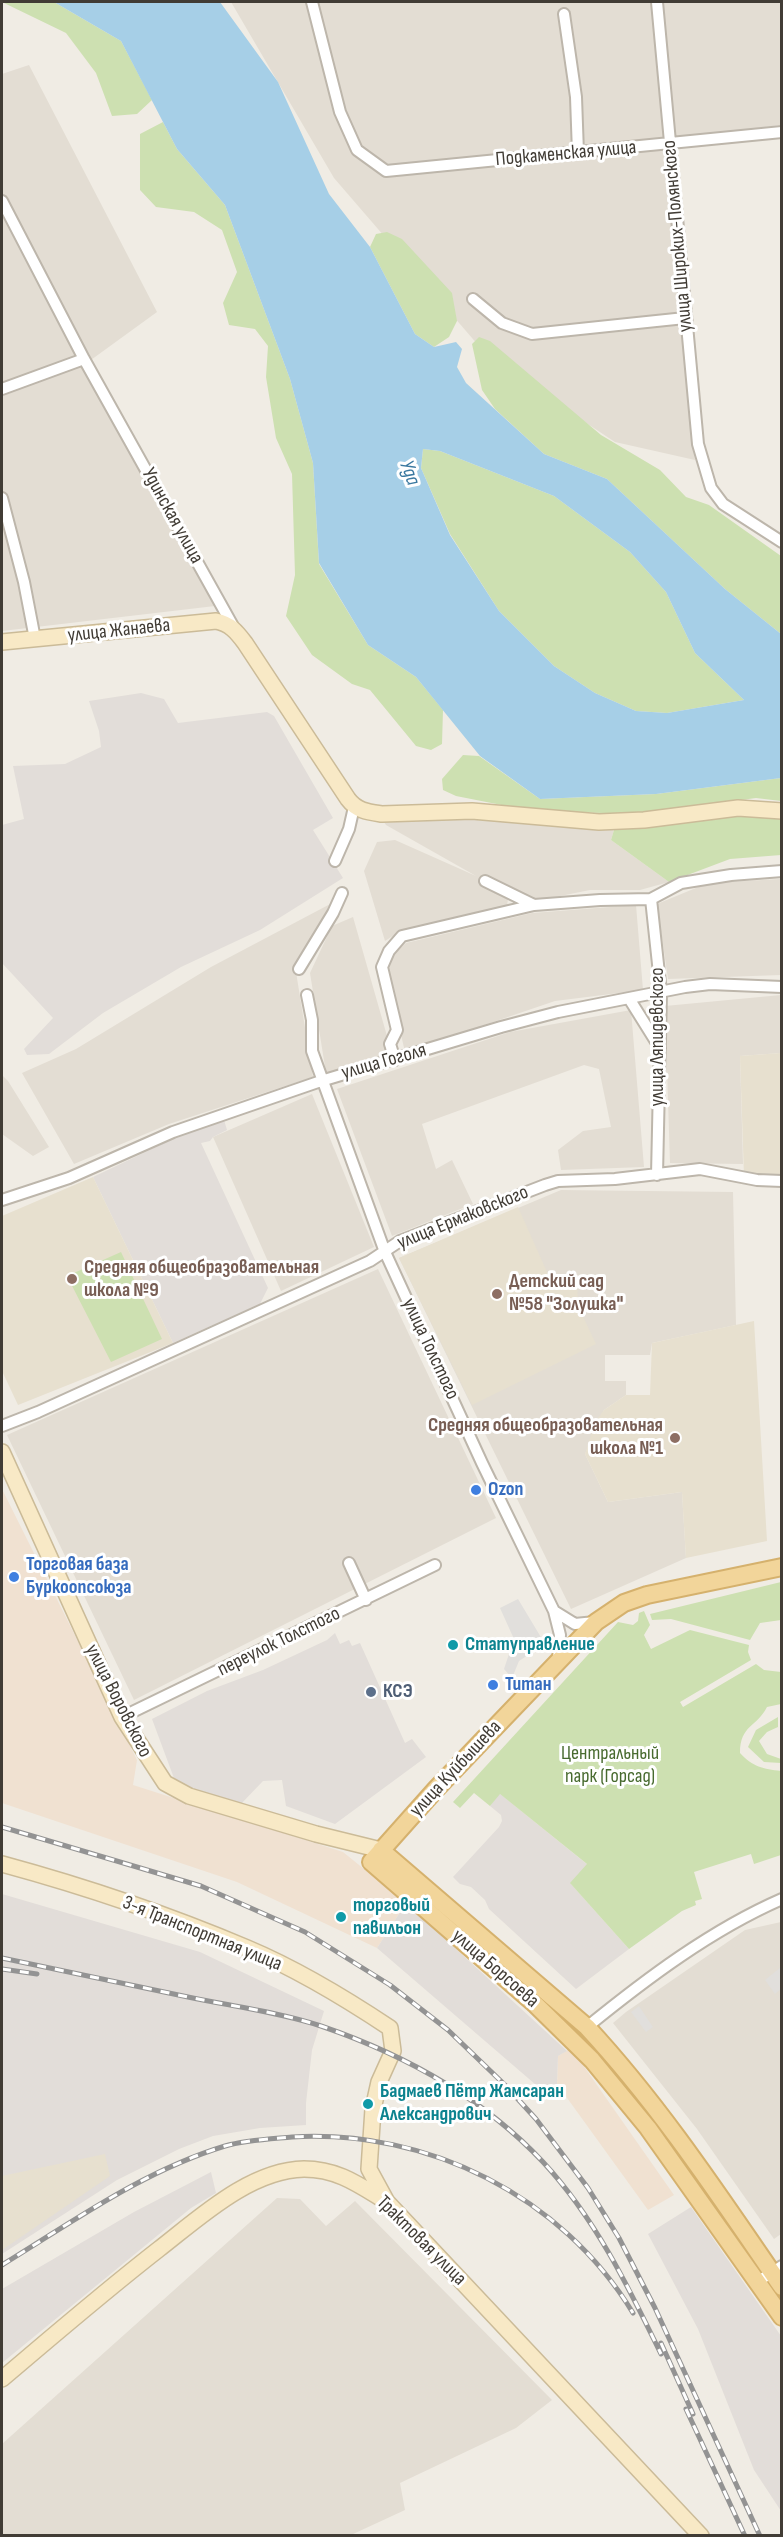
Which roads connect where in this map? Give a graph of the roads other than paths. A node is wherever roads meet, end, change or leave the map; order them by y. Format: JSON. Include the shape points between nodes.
{"nodes":[{"id":1,"x":312,"y":2,"type":"edge"},
{"id":2,"x":657,"y":2,"type":"edge"},
{"id":3,"x":564,"y":14,"type":"dead end"},
{"id":4,"x":782,"y":132,"type":"edge"},
{"id":5,"x":669,"y":145,"type":"junction"},
{"id":6,"x":578,"y":153,"type":"junction"},
{"id":7,"x":2,"y":201,"type":"edge"},
{"id":8,"x":473,"y":299,"type":"dead end"},
{"id":9,"x":685,"y":318,"type":"junction"},
{"id":10,"x":84,"y":359,"type":"junction"},
{"id":11,"x":2,"y":389,"type":"edge"},
{"id":12,"x":2,"y":498,"type":"edge"},
{"id":13,"x":782,"y":542,"type":"edge"},
{"id":14,"x":234,"y":628,"type":"junction"},
{"id":15,"x":35,"y":639,"type":"junction"},
{"id":16,"x":2,"y":642,"type":"edge"},
{"id":17,"x":361,"y":810,"type":"junction"},
{"id":18,"x":782,"y":811,"type":"edge"},
{"id":19,"x":335,"y":861,"type":"dead end"},
{"id":20,"x":782,"y":871,"type":"edge"},
{"id":21,"x":484,"y":881,"type":"dead end"},
{"id":22,"x":342,"y":893,"type":"dead end"},
{"id":23,"x":651,"y":899,"type":"junction"},
{"id":24,"x":534,"y":905,"type":"junction"},
{"id":25,"x":299,"y":969,"type":"dead end"},
{"id":26,"x":782,"y":987,"type":"edge"},
{"id":27,"x":661,"y":992,"type":"junction"},
{"id":28,"x":307,"y":995,"type":"dead end"},
{"id":29,"x":630,"y":1000,"type":"junction"},
{"id":30,"x":660,"y":1049,"type":"junction"},
{"id":31,"x":395,"y":1060,"type":"junction"},
{"id":32,"x":321,"y":1081,"type":"junction"},
{"id":33,"x":657,"y":1175,"type":"junction"},
{"id":34,"x":782,"y":1181,"type":"edge"},
{"id":35,"x":2,"y":1200,"type":"edge"},
{"id":36,"x":385,"y":1251,"type":"junction"},
{"id":37,"x":2,"y":1426,"type":"edge"},
{"id":38,"x":2,"y":1452,"type":"edge"},
{"id":39,"x":349,"y":1563,"type":"dead end"},
{"id":40,"x":435,"y":1565,"type":"dead end"},
{"id":41,"x":782,"y":1567,"type":"edge"},
{"id":42,"x":366,"y":1600,"type":"junction"},
{"id":43,"x":554,"y":1611,"type":"junction"},
{"id":44,"x":596,"y":1622,"type":"junction"},
{"id":45,"x":558,"y":1660,"type":"junction"},
{"id":46,"x":122,"y":1717,"type":"junction"},
{"id":47,"x":376,"y":1856,"type":"junction"},
{"id":48,"x":2,"y":1864,"type":"edge"},
{"id":49,"x":782,"y":1899,"type":"edge"},
{"id":50,"x":587,"y":2027,"type":"junction"},
{"id":51,"x":387,"y":2202,"type":"junction"},
{"id":52,"x":770,"y":2273,"type":"edge"},
{"id":53,"x":782,"y":2287,"type":"edge"},
{"id":54,"x":782,"y":2317,"type":"edge"},
{"id":55,"x":2,"y":2379,"type":"edge"},
{"id":56,"x":701,"y":2535,"type":"edge"}],
"edges":[{"from":1,"to":6,"type":"street","name":"Подкаменская улица","via":[[340,112],[357,150],[386,171]]},
{"from":2,"to":5,"type":"street","name":"улица Широких-Полянского"},
{"from":3,"to":6,"type":"street","via":[[576,97]]},
{"from":4,"to":5,"type":"street","name":"Подкаменская улица"},
{"from":5,"to":6,"type":"street","name":"Подкаменская улица"},
{"from":5,"to":9,"type":"street","name":"улица Широких-Полянского"},
{"from":7,"to":10,"type":"street","name":"Удинская улица"},
{"from":8,"to":9,"type":"street","via":[[502,323],[532,334]]},
{"from":9,"to":13,"type":"street","name":"улица Широких-Полянского","via":[[698,444],[711,488],[723,504]]},
{"from":10,"to":11,"type":"street"},
{"from":10,"to":14,"type":"street","name":"Удинская улица"},
{"from":12,"to":15,"type":"street"},
{"from":14,"to":15,"type":"street","name":"улица Жанаева","via":[[216,621]]},
{"from":14,"to":17,"type":"street","name":"Удинская улица"},
{"from":15,"to":16,"type":"street","name":"улица Жанаева"},
{"from":17,"to":18,"type":"street","via":[[382,814],[472,811],[599,822],[738,808]]},
{"from":17,"to":19,"type":"street"},
{"from":20,"to":23,"type":"street","via":[[731,874],[681,883]]},
{"from":21,"to":24,"type":"street"},
{"from":22,"to":25,"type":"street"},
{"from":23,"to":24,"type":"street"},
{"from":23,"to":27,"type":"street","name":"улица Ляпидевского"},
{"from":24,"to":31,"type":"street","via":[[402,936],[388,951],[382,967],[397,1030],[390,1044]]},
{"from":26,"to":27,"type":"street","name":"улица Гоголя","via":[[710,984]]},
{"from":27,"to":29,"type":"street","name":"улица Гоголя"},
{"from":27,"to":30,"type":"street","name":"улица Ляпидевского"},
{"from":28,"to":32,"type":"street","name":"улица Толстого","via":[[312,1051]]},
{"from":29,"to":30,"type":"street"},
{"from":29,"to":31,"type":"street","name":"улица Гоголя","via":[[558,1012]]},
{"from":30,"to":33,"type":"street","name":"улица Ляпидевского"},
{"from":31,"to":32,"type":"street","name":"улица Гоголя"},
{"from":32,"to":35,"type":"street","name":"улица Гоголя","via":[[173,1132],[69,1178]]},
{"from":32,"to":36,"type":"street","name":"улица Толстого"},
{"from":33,"to":34,"type":"street","name":"улица Ермаковского","via":[[700,1169]]},
{"from":33,"to":36,"type":"street","name":"улица Ермаковского","via":[[558,1181],[400,1241]]},
{"from":36,"to":37,"type":"street","name":"улица Ермаковского"},
{"from":36,"to":43,"type":"street","name":"улица Толстого"},
{"from":38,"to":46,"type":"street","name":"улица Воровского"},
{"from":39,"to":42,"type":"street"},
{"from":40,"to":42,"type":"street","name":"переулок Толстого"},
{"from":41,"to":44,"type":"main road","name":"улица Куйбышева","via":[[647,1595],[624,1602]]},
{"from":42,"to":46,"type":"street","name":"переулок Толстого"},
{"from":43,"to":44,"type":"street","via":[[575,1624]]},
{"from":43,"to":45,"type":"street","name":"улица Толстого","via":[[560,1635]]},
{"from":44,"to":45,"type":"main road","name":"улица Куйбышева"},
{"from":45,"to":47,"type":"main road","name":"улица Куйбышева"},
{"from":46,"to":47,"type":"street","name":"улица Воровского","via":[[158,1775],[174,1790],[334,1838]]},
{"from":47,"to":50,"type":"main road","name":"улица Борсоева"},
{"from":47,"to":52,"type":"main road","name":"улица Борсоева","via":[[592,2060]]},
{"from":48,"to":51,"type":"street","name":"3-я Транспортная улица","via":[[68,1882],[248,1948],[341,1996],[390,2028],[393,2051],[373,2109],[369,2169]]},
{"from":49,"to":50,"type":"street","via":[[693,1948]]},
{"from":50,"to":52,"type":"main road","name":"улица Борсоева","via":[[665,2118]]},
{"from":51,"to":55,"type":"street","name":"Трактовая улица","via":[[339,2173],[304,2169],[279,2172],[257,2181],[220,2202],[111,2286]]},
{"from":51,"to":56,"type":"street","name":"Трактовая улица"},
{"from":52,"to":53,"type":"main road","name":"улица Борсоева"},
{"from":52,"to":54,"type":"main road","name":"улица Борсоева"}]}
